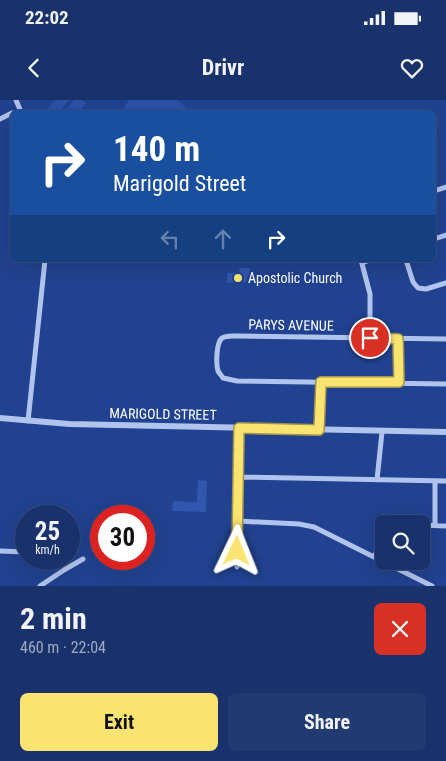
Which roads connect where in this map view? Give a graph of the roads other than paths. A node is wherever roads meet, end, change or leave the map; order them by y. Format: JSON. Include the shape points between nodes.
{"nodes":[{"id":1,"x":45,"y":262,"type":"edge"},
{"id":2,"x":361,"y":262,"type":"edge"},
{"id":3,"x":407,"y":262,"type":"edge"},
{"id":4,"x":446,"y":283,"type":"edge"},
{"id":5,"x":370,"y":338,"type":"junction"},
{"id":6,"x":398,"y":339,"type":"junction"},
{"id":7,"x":446,"y":339,"type":"edge"},
{"id":8,"x":321,"y":382,"type":"junction"},
{"id":9,"x":399,"y":382,"type":"junction"},
{"id":10,"x":446,"y":384,"type":"edge"},
{"id":11,"x":0,"y":418,"type":"edge"},
{"id":12,"x":28,"y":421,"type":"junction"},
{"id":13,"x":239,"y":428,"type":"junction"},
{"id":14,"x":319,"y":430,"type":"junction"},
{"id":15,"x":382,"y":432,"type":"junction"},
{"id":16,"x":446,"y":432,"type":"edge"},
{"id":17,"x":239,"y":477,"type":"junction"},
{"id":18,"x":378,"y":480,"type":"junction"},
{"id":19,"x":436,"y":481,"type":"junction"},
{"id":20,"x":446,"y":481,"type":"edge"},
{"id":21,"x":238,"y":521,"type":"junction"},
{"id":22,"x":430,"y":525,"type":"edge"},
{"id":23,"x":435,"y":525,"type":"junction"},
{"id":24,"x":446,"y":526,"type":"edge"},
{"id":25,"x":0,"y":551,"type":"edge"},
{"id":26,"x":15,"y":552,"type":"edge"},
{"id":27,"x":374,"y":557,"type":"joint"},
{"id":28,"x":83,"y":559,"type":"dead end"},
{"id":29,"x":237,"y":566,"type":"dead end"},
{"id":30,"x":40,"y":586,"type":"edge"},
{"id":31,"x":432,"y":586,"type":"edge"}],
"edges":[{"from":1,"to":12,"type":"street"},
{"from":2,"to":5,"type":"street","via":[[370,294]]},
{"from":3,"to":4,"type":"street","via":[[418,288]]},
{"from":5,"to":6,"type":"street","name":"PARYS AVENUE"},
{"from":5,"to":8,"type":"street","name":"PARYS AVENUE","via":[[238,336],[219,341],[218,369],[223,378]]},
{"from":6,"to":7,"type":"street","name":"PARYS AVENUE"},
{"from":6,"to":9,"type":"street"},
{"from":8,"to":9,"type":"street"},
{"from":8,"to":14,"type":"street"},
{"from":9,"to":10,"type":"street"},
{"from":11,"to":12,"type":"street","name":"MARIGOLD STREET"},
{"from":12,"to":13,"type":"street","name":"MARIGOLD STREET"},
{"from":13,"to":14,"type":"street","name":"MARIGOLD STREET"},
{"from":13,"to":17,"type":"street"},
{"from":14,"to":15,"type":"street","name":"MARIGOLD STREET"},
{"from":15,"to":16,"type":"street","name":"MARIGOLD STREET"},
{"from":15,"to":18,"type":"street"},
{"from":17,"to":18,"type":"street"},
{"from":17,"to":21,"type":"street"},
{"from":18,"to":19,"type":"street"},
{"from":19,"to":20,"type":"street"},
{"from":19,"to":23,"type":"street"},
{"from":21,"to":27,"type":"street","via":[[309,526]]},
{"from":21,"to":29,"type":"street"},
{"from":22,"to":23,"type":"street"},
{"from":23,"to":24,"type":"street"},
{"from":25,"to":26,"type":"street"},
{"from":27,"to":31,"type":"street"},
{"from":28,"to":30,"type":"street"}]}
